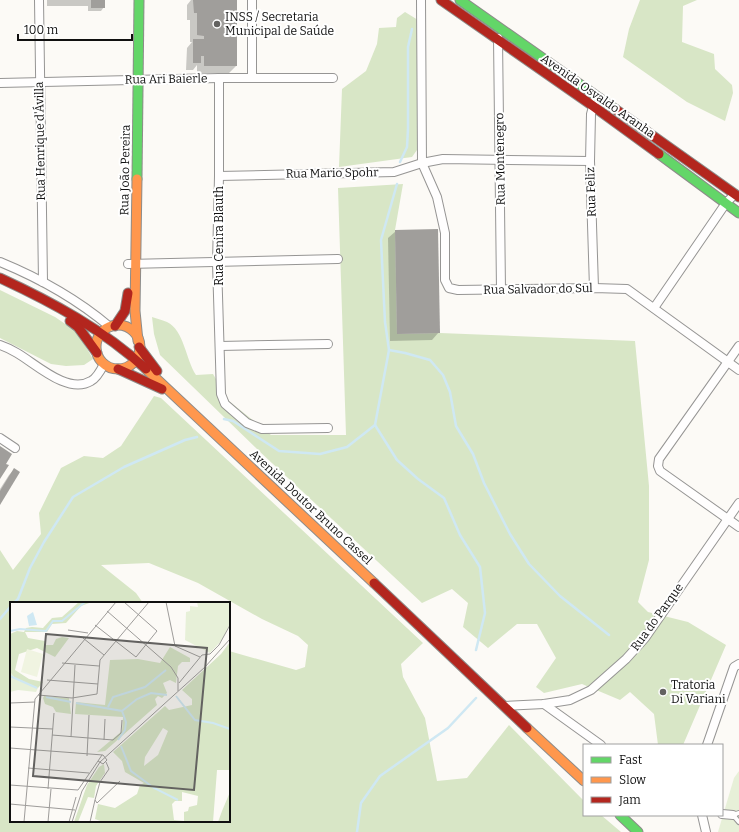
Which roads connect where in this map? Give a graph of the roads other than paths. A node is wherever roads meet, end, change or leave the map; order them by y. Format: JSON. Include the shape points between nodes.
{"nodes":[{"id":1,"x":39,"y":0,"type":"edge"},
{"id":2,"x":131,"y":0,"type":"edge"},
{"id":3,"x":139,"y":0,"type":"edge"},
{"id":4,"x":252,"y":0,"type":"edge"},
{"id":5,"x":421,"y":0,"type":"edge"},
{"id":6,"x":441,"y":0,"type":"edge"},
{"id":7,"x":460,"y":0,"type":"edge"},
{"id":8,"x":501,"y":28,"type":"junction"},
{"id":9,"x":498,"y":40,"type":"junction"},
{"id":10,"x":219,"y":78,"type":"junction"},
{"id":11,"x":252,"y":78,"type":"junction"},
{"id":12,"x":333,"y":78,"type":"dead end"},
{"id":13,"x":134,"y":80,"type":"junction"},
{"id":14,"x":0,"y":83,"type":"edge"},
{"id":15,"x":39,"y":83,"type":"junction"},
{"id":16,"x":595,"y":102,"type":"junction"},
{"id":17,"x":500,"y":160,"type":"junction"},
{"id":18,"x":590,"y":161,"type":"junction"},
{"id":19,"x":422,"y":163,"type":"junction"},
{"id":20,"x":219,"y":176,"type":"junction"},
{"id":21,"x":737,"y":196,"type":"edge"},
{"id":22,"x":726,"y":203,"type":"junction"},
{"id":23,"x":739,"y":213,"type":"edge"},
{"id":24,"x":338,"y":259,"type":"dead end"},
{"id":25,"x":0,"y":262,"type":"edge"},
{"id":26,"x":217,"y":263,"type":"junction"},
{"id":27,"x":132,"y":264,"type":"junction"},
{"id":28,"x":0,"y":278,"type":"edge"},
{"id":29,"x":43,"y":282,"type":"junction"},
{"id":30,"x":594,"y":288,"type":"junction"},
{"id":31,"x":501,"y":290,"type":"junction"},
{"id":32,"x":43,"y":298,"type":"junction"},
{"id":33,"x":654,"y":308,"type":"junction"},
{"id":34,"x":112,"y":326,"type":"junction"},
{"id":35,"x":101,"y":334,"type":"junction"},
{"id":36,"x":139,"y":344,"type":"junction"},
{"id":37,"x":328,"y":344,"type":"dead end"},
{"id":38,"x":0,"y":345,"type":"edge"},
{"id":39,"x":220,"y":346,"type":"junction"},
{"id":40,"x":739,"y":346,"type":"edge"},
{"id":41,"x":97,"y":353,"type":"junction"},
{"id":42,"x":136,"y":360,"type":"junction"},
{"id":43,"x":728,"y":362,"type":"junction"},
{"id":44,"x":104,"y":364,"type":"junction"},
{"id":45,"x":118,"y":369,"type":"junction"},
{"id":46,"x":739,"y":370,"type":"edge"},
{"id":47,"x":173,"y":394,"type":"junction"},
{"id":48,"x":328,"y":428,"type":"dead end"},
{"id":49,"x":0,"y":438,"type":"edge"},
{"id":50,"x":15,"y":448,"type":"dead end"},
{"id":51,"x":739,"y":503,"type":"edge"},
{"id":52,"x":728,"y":519,"type":"junction"},
{"id":53,"x":739,"y":527,"type":"edge"},
{"id":54,"x":739,"y":664,"type":"edge"},
{"id":55,"x":544,"y":704,"type":"junction"},
{"id":56,"x":504,"y":706,"type":"junction"},
{"id":57,"x":600,"y":744,"type":"edge"},
{"id":58,"x":707,"y":744,"type":"edge"},
{"id":59,"x":583,"y":780,"type":"edge"},
{"id":60,"x":723,"y":814,"type":"edge"},
{"id":61,"x":736,"y":814,"type":"edge"},
{"id":62,"x":621,"y":816,"type":"edge"},
{"id":63,"x":702,"y":816,"type":"edge"},
{"id":64,"x":739,"y":822,"type":"edge"},
{"id":65,"x":638,"y":832,"type":"edge"},
{"id":66,"x":706,"y":832,"type":"edge"}],
"edges":[{"from":1,"to":15,"type":"street","name":"Rua Henrique d'Ávilla"},
{"from":2,"to":13,"type":"main road","name":"Rua João Pereira"},
{"from":3,"to":13,"type":"main road","name":"Rua João Pereira"},
{"from":4,"to":11,"type":"street"},
{"from":5,"to":19,"type":"street"},
{"from":6,"to":9,"type":"main road","name":"Avenida Osvaldo Aranha"},
{"from":7,"to":8,"type":"main road","name":"Avenida Osvaldo Aranha"},
{"from":8,"to":9,"type":"street","name":"Rua Montenegro"},
{"from":8,"to":16,"type":"main road","name":"Avenida Osvaldo Aranha"},
{"from":9,"to":16,"type":"main road","name":"Avenida Osvaldo Aranha"},
{"from":9,"to":17,"type":"street","name":"Rua Montenegro"},
{"from":10,"to":11,"type":"street","name":"Rua Ari Baierle"},
{"from":10,"to":13,"type":"street","name":"Rua Ari Baierle"},
{"from":10,"to":20,"type":"street","name":"Rua Cenira Blauth"},
{"from":11,"to":12,"type":"street","name":"Rua Ari Baierle"},
{"from":13,"to":15,"type":"street","name":"Rua Ari Baierle"},
{"from":13,"to":27,"type":"main road","name":"Rua João Pereira"},
{"from":14,"to":15,"type":"street","name":"Rua Ari Baierle"},
{"from":15,"to":29,"type":"street","name":"Rua Henrique d'Ávilla"},
{"from":16,"to":18,"type":"street","name":"Rua Feliz","via":[[591,114]]},
{"from":16,"to":21,"type":"main road","name":"Avenida Osvaldo Aranha"},
{"from":16,"to":22,"type":"main road","name":"Avenida Osvaldo Aranha"},
{"from":17,"to":18,"type":"street","name":"Rua Mario Spohr"},
{"from":17,"to":19,"type":"street","name":"Rua Mario Spohr","via":[[443,159]]},
{"from":17,"to":31,"type":"street","name":"Rua Montenegro"},
{"from":18,"to":30,"type":"street","name":"Rua Feliz"},
{"from":19,"to":20,"type":"street","name":"Rua Mario Spohr","via":[[394,172]]},
{"from":19,"to":31,"type":"street","name":"Rua Salvador do Sul","via":[[437,197],[445,233],[445,280],[449,288]]},
{"from":20,"to":26,"type":"street","name":"Rua Cenira Blauth"},
{"from":21,"to":22,"type":"street"},
{"from":22,"to":23,"type":"main road","name":"Avenida Osvaldo Aranha"},
{"from":22,"to":33,"type":"street"},
{"from":24,"to":26,"type":"street"},
{"from":25,"to":29,"type":"street"},
{"from":26,"to":27,"type":"street"},
{"from":26,"to":39,"type":"street","name":"Rua Cenira Blauth"},
{"from":27,"to":34,"type":"main road","name":"Rua João Pereira","via":[[127,308]]},
{"from":27,"to":36,"type":"main road","name":"Rua João Pereira"},
{"from":28,"to":32,"type":"main road","name":"Avenida Doutor Bruno Cassel"},
{"from":29,"to":34,"type":"street"},
{"from":30,"to":31,"type":"street","name":"Rua Salvador do Sul"},
{"from":30,"to":33,"type":"street","name":"Rua Salvador do Sul","via":[[627,289]]},
{"from":32,"to":35,"type":"main road","name":"Avenida Doutor Bruno Cassel"},
{"from":32,"to":41,"type":"main road","via":[[78,327]]},
{"from":33,"to":43,"type":"street"},
{"from":34,"to":35,"type":"main road","name":"Rua João Pereira"},
{"from":34,"to":36,"type":"main road","via":[[125,327],[133,332]]},
{"from":35,"to":41,"type":"main road","via":[[96,346]]},
{"from":35,"to":42,"type":"main road","name":"Avenida Doutor Bruno Cassel"},
{"from":36,"to":42,"type":"main road"},
{"from":36,"to":47,"type":"main road"},
{"from":37,"to":39,"type":"street"},
{"from":38,"to":44,"type":"street","via":[[16,352],[60,380],[73,384],[86,384],[93,380]]},
{"from":39,"to":48,"type":"street","name":"Rua Cenira Blauth","via":[[221,394],[225,404],[247,423],[262,429]]},
{"from":40,"to":43,"type":"street"},
{"from":41,"to":44,"type":"main road"},
{"from":42,"to":45,"type":"main road","via":[[125,368]]},
{"from":42,"to":47,"type":"main road","name":"Avenida Doutor Bruno Cassel"},
{"from":43,"to":46,"type":"street"},
{"from":43,"to":52,"type":"street","via":[[659,459],[658,466],[660,471]]},
{"from":44,"to":45,"type":"main road"},
{"from":45,"to":47,"type":"main road"},
{"from":47,"to":56,"type":"main road","name":"Avenida Doutor Bruno Cassel"},
{"from":49,"to":50,"type":"street"},
{"from":51,"to":52,"type":"street","name":"Rua do Parque"},
{"from":52,"to":53,"type":"street"},
{"from":52,"to":55,"type":"street","name":"Rua do Parque","via":[[645,638],[626,659],[591,690],[570,700]]},
{"from":54,"to":58,"type":"street","via":[[734,667]]},
{"from":55,"to":56,"type":"street","name":"Rua do Parque"},
{"from":55,"to":57,"type":"street"},
{"from":56,"to":59,"type":"main road","name":"Avenida Doutor Bruno Cassel"},
{"from":60,"to":61,"type":"street"},
{"from":61,"to":64,"type":"lane"},
{"from":62,"to":65,"type":"main road"},
{"from":63,"to":66,"type":"street"}]}
